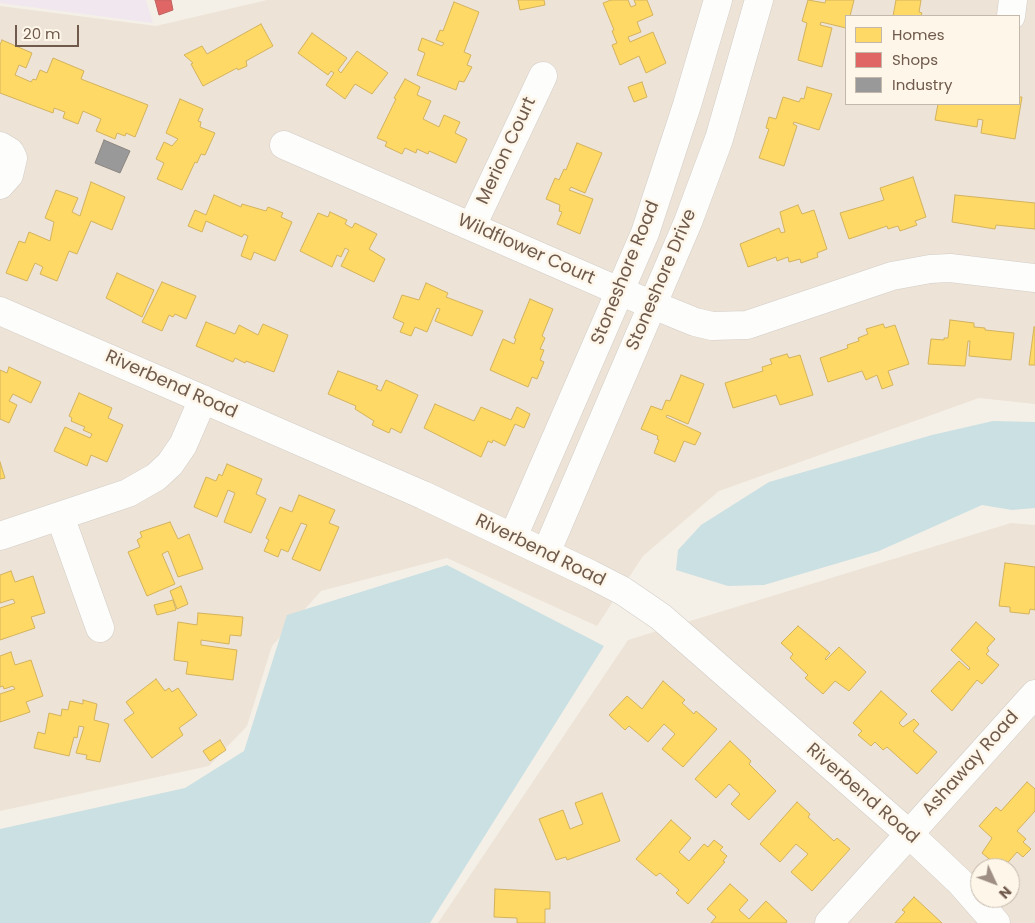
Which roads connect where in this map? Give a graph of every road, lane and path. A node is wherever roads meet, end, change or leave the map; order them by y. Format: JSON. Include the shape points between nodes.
{"nodes":[{"id":1,"x":718,"y":0,"type":"edge"},
{"id":2,"x":759,"y":0,"type":"edge"},
{"id":3,"x":1013,"y":0,"type":"edge"},
{"id":4,"x":1011,"y":15,"type":"edge"},
{"id":5,"x":543,"y":76,"type":"dead end"},
{"id":6,"x":284,"y":145,"type":"dead end"},
{"id":7,"x":0,"y":146,"type":"edge"},
{"id":8,"x":0,"y":185,"type":"edge"},
{"id":9,"x":472,"y":226,"type":"junction"},
{"id":10,"x":1035,"y":278,"type":"edge"},
{"id":11,"x":619,"y":291,"type":"junction"},
{"id":12,"x":652,"y":304,"type":"junction"},
{"id":13,"x":0,"y":311,"type":"edge"},
{"id":14,"x":203,"y":399,"type":"junction"},
{"id":15,"x":60,"y":516,"type":"junction"},
{"id":16,"x":0,"y":536,"type":"edge"},
{"id":17,"x":513,"y":537,"type":"junction"},
{"id":18,"x":546,"y":553,"type":"junction"},
{"id":19,"x":100,"y":628,"type":"dead end"},
{"id":20,"x":1035,"y":694,"type":"edge"},
{"id":21,"x":908,"y":833,"type":"junction"},
{"id":22,"x":828,"y":923,"type":"edge"},
{"id":23,"x":996,"y":923,"type":"edge"}],
"edges":[{"from":1,"to":11,"type":"street","name":"Stoneshore Road","via":[[645,233]]},
{"from":2,"to":12,"type":"street","name":"Stoneshore Drive","via":[[718,139],[688,222]]},
{"from":3,"to":4,"type":"street"},
{"from":5,"to":9,"type":"street","name":"Merion Court"},
{"from":6,"to":9,"type":"street","name":"Wildflower Court"},
{"from":7,"to":8,"type":"street","via":[[13,158],[9,175]]},
{"from":9,"to":11,"type":"street","name":"Wildflower Court"},
{"from":10,"to":12,"type":"street","name":"Wildflower Court","via":[[950,268],[930,269],[892,276],[734,327],[695,322]]},
{"from":11,"to":12,"type":"street","name":"Wildflower Court"},
{"from":11,"to":17,"type":"street","name":"Stoneshore Road"},
{"from":12,"to":18,"type":"street","name":"Stoneshore Drive"},
{"from":13,"to":14,"type":"street","name":"Riverbend Road"},
{"from":14,"to":15,"type":"street","via":[[183,445],[156,477],[128,493]]},
{"from":14,"to":17,"type":"street","name":"Riverbend Road"},
{"from":15,"to":16,"type":"street"},
{"from":15,"to":19,"type":"street"},
{"from":17,"to":18,"type":"street","name":"Riverbend Road"},
{"from":18,"to":21,"type":"street","name":"Riverbend Road","via":[[623,591],[661,618]]},
{"from":20,"to":21,"type":"street","name":"Ashaway Road"},
{"from":21,"to":22,"type":"street","name":"Ashaway Road"},
{"from":21,"to":23,"type":"street","name":"Riverbend Road","via":[[960,882]]}]}
